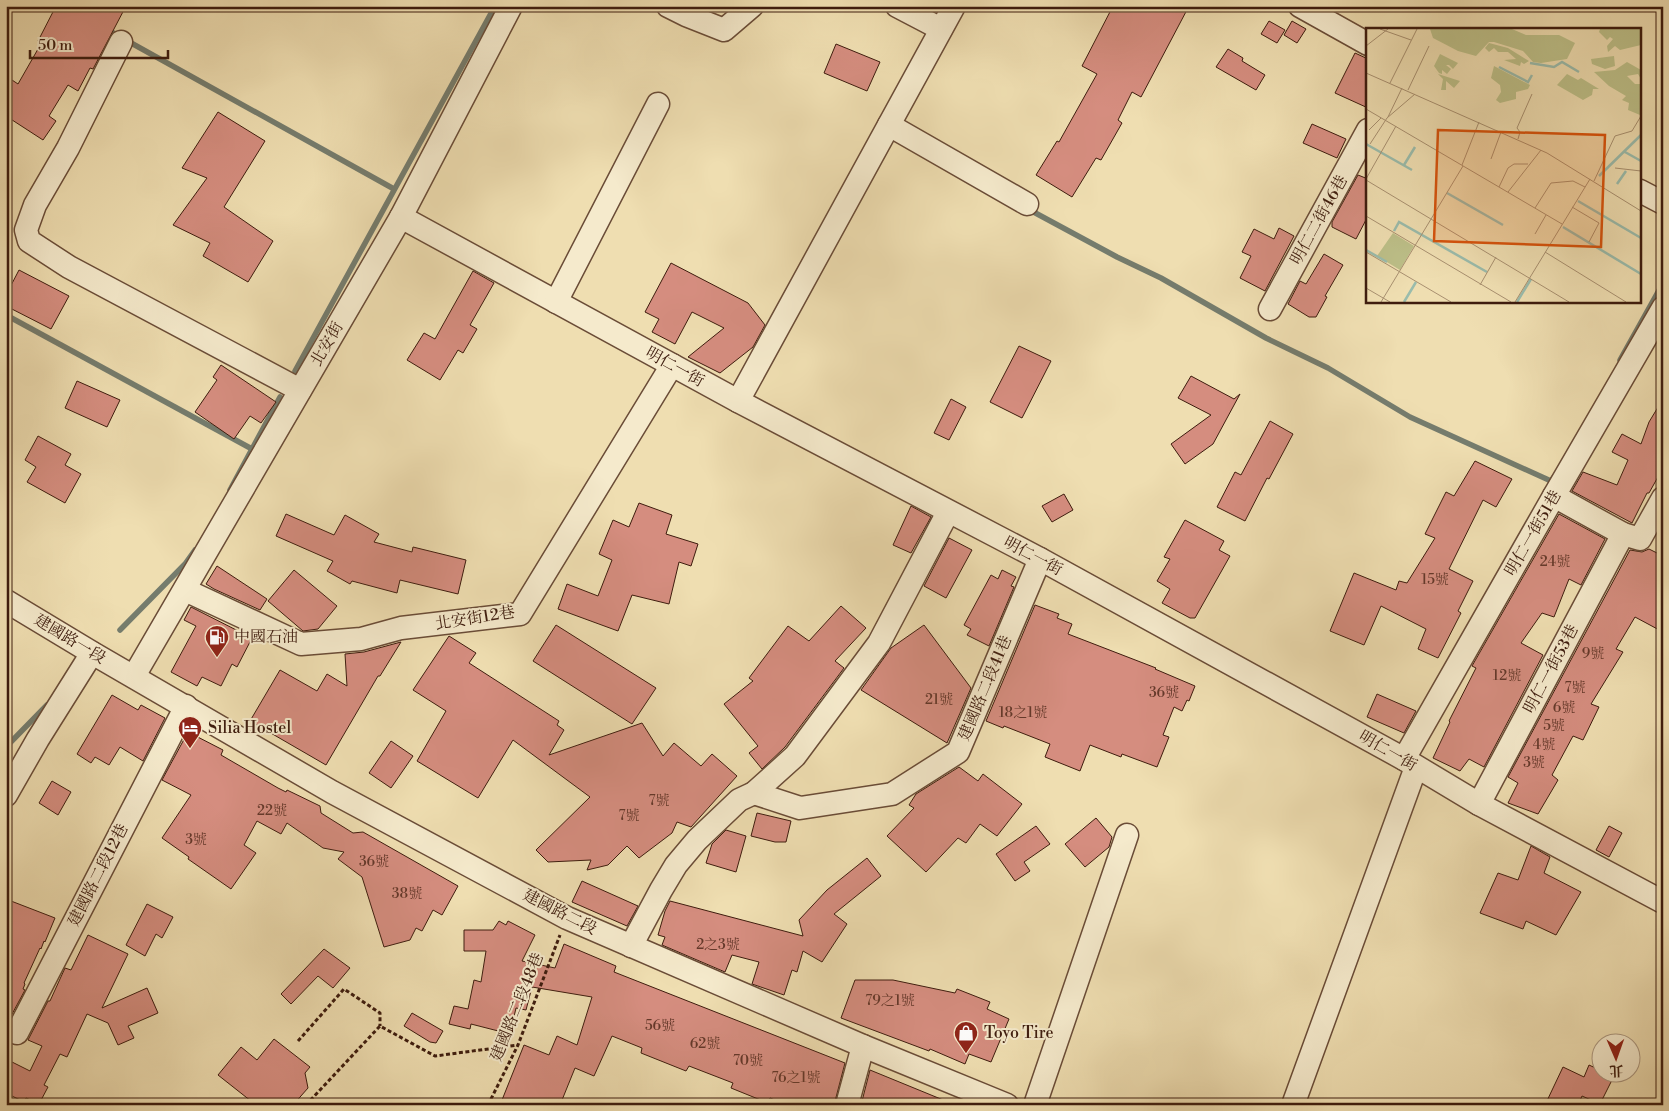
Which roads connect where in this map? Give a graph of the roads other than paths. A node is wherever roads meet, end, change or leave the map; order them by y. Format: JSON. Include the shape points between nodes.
{"nodes":[{"id":1,"x":511,"y":6,"type":"edge"},
{"id":2,"x":668,"y":6,"type":"edge"},
{"id":3,"x":752,"y":6,"type":"edge"},
{"id":4,"x":897,"y":6,"type":"edge"},
{"id":5,"x":954,"y":6,"type":"edge"},
{"id":6,"x":1300,"y":6,"type":"edge"},
{"id":7,"x":941,"y":29,"type":"junction"},
{"id":8,"x":120,"y":42,"type":"dead end"},
{"id":9,"x":1366,"y":43,"type":"edge"},
{"id":10,"x":658,"y":104,"type":"dead end"},
{"id":11,"x":890,"y":126,"type":"junction"},
{"id":12,"x":1366,"y":134,"type":"edge"},
{"id":13,"x":1642,"y":192,"type":"edge"},
{"id":14,"x":1663,"y":203,"type":"edge"},
{"id":15,"x":1027,"y":204,"type":"dead end"},
{"id":16,"x":401,"y":217,"type":"junction"},
{"id":17,"x":556,"y":302,"type":"junction"},
{"id":18,"x":1663,"y":308,"type":"edge"},
{"id":19,"x":1270,"y":309,"type":"dead end"},
{"id":20,"x":672,"y":365,"type":"junction"},
{"id":21,"x":300,"y":390,"type":"junction"},
{"id":22,"x":738,"y":401,"type":"junction"},
{"id":23,"x":1554,"y":496,"type":"junction"},
{"id":24,"x":1663,"y":498,"type":"edge"},
{"id":25,"x":948,"y":512,"type":"junction"},
{"id":26,"x":1623,"y":534,"type":"junction"},
{"id":27,"x":1040,"y":559,"type":"junction"},
{"id":28,"x":185,"y":590,"type":"junction"},
{"id":29,"x":6,"y":601,"type":"edge"},
{"id":30,"x":96,"y":655,"type":"junction"},
{"id":31,"x":134,"y":676,"type":"junction"},
{"id":32,"x":186,"y":706,"type":"junction"},
{"id":33,"x":1410,"y":763,"type":"junction"},
{"id":34,"x":754,"y":793,"type":"junction"},
{"id":35,"x":6,"y":795,"type":"edge"},
{"id":36,"x":1480,"y":804,"type":"junction"},
{"id":37,"x":1127,"y":835,"type":"dead end"},
{"id":38,"x":1663,"y":902,"type":"edge"},
{"id":39,"x":631,"y":946,"type":"junction"},
{"id":40,"x":6,"y":1028,"type":"edge"},
{"id":41,"x":863,"y":1046,"type":"junction"},
{"id":42,"x":846,"y":1105,"type":"edge"},
{"id":43,"x":1007,"y":1105,"type":"edge"},
{"id":44,"x":1035,"y":1105,"type":"edge"},
{"id":45,"x":1293,"y":1105,"type":"edge"}],
"edges":[{"from":1,"to":16,"type":"street","name":"北安街"},
{"from":2,"to":3,"type":"street","via":[[724,30]]},
{"from":4,"to":7,"type":"street"},
{"from":5,"to":7,"type":"street"},
{"from":6,"to":9,"type":"street"},
{"from":7,"to":11,"type":"street"},
{"from":8,"to":21,"type":"street","via":[[68,148],[35,204],[26,230],[29,241],[69,268]]},
{"from":10,"to":17,"type":"street"},
{"from":11,"to":15,"type":"street"},
{"from":11,"to":22,"type":"street"},
{"from":12,"to":19,"type":"street","name":"明仁二街46巷"},
{"from":13,"to":14,"type":"street"},
{"from":16,"to":17,"type":"street","name":"明仁一街"},
{"from":16,"to":21,"type":"street","name":"北安街"},
{"from":17,"to":20,"type":"street","name":"明仁一街"},
{"from":18,"to":23,"type":"street","name":"明仁一街51巷"},
{"from":20,"to":22,"type":"street","name":"明仁一街"},
{"from":20,"to":28,"type":"street","name":"北安街12巷","via":[[520,614],[401,628],[361,639],[301,644]]},
{"from":21,"to":28,"type":"street","name":"北安街"},
{"from":22,"to":25,"type":"street","name":"明仁一街"},
{"from":23,"to":26,"type":"street"},
{"from":23,"to":33,"type":"street","name":"明仁一街51巷"},
{"from":24,"to":26,"type":"street","via":[[1640,539]]},
{"from":25,"to":27,"type":"street","name":"明仁一街"},
{"from":25,"to":34,"type":"street","via":[[879,643],[795,756]]},
{"from":26,"to":36,"type":"street","name":"明仁一街53巷"},
{"from":27,"to":33,"type":"street","name":"明仁一街"},
{"from":27,"to":34,"type":"street","name":"建國路二段41巷","via":[[958,752],[892,794],[800,808]]},
{"from":28,"to":31,"type":"street","name":"北安街"},
{"from":29,"to":30,"type":"street","name":"建國路一段"},
{"from":30,"to":31,"type":"street","name":"建國路一段"},
{"from":30,"to":35,"type":"street","via":[[38,739]]},
{"from":31,"to":32,"type":"street","name":"建國路二段"},
{"from":32,"to":39,"type":"street","name":"建國路二段","via":[[332,792],[567,918]]},
{"from":32,"to":40,"type":"street","name":"建國路二段12巷","via":[[17,1033]]},
{"from":33,"to":36,"type":"street","name":"明仁一街"},
{"from":33,"to":45,"type":"street","name":"明仁一街51巷"},
{"from":34,"to":39,"type":"street","via":[[739,800],[676,864]]},
{"from":36,"to":38,"type":"street","name":"明仁一街"},
{"from":37,"to":44,"type":"street"},
{"from":39,"to":41,"type":"street","name":"建國路二段"},
{"from":41,"to":42,"type":"street"},
{"from":41,"to":43,"type":"street","name":"建國路二段"}]}
